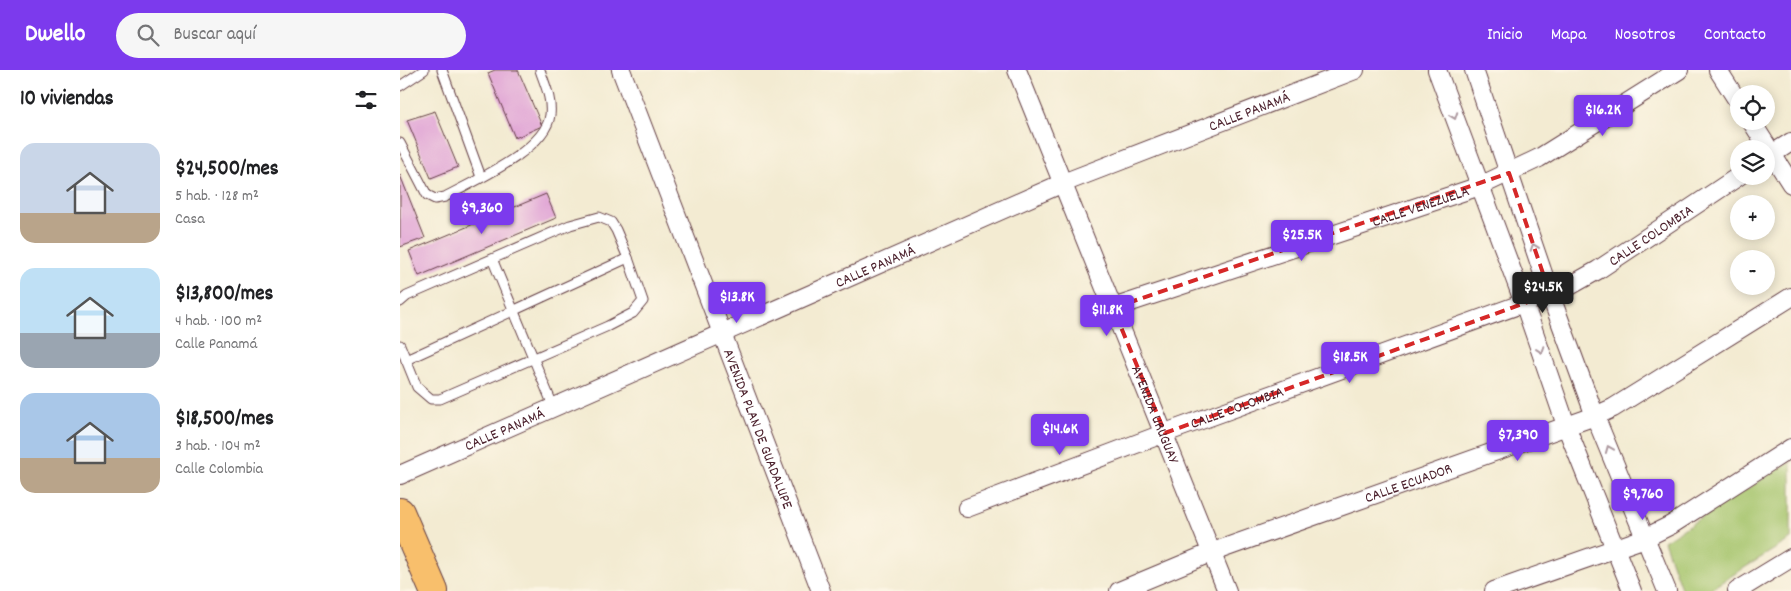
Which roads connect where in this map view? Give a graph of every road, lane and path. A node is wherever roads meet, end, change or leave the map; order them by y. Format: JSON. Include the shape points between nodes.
{"nodes":[{"id":1,"x":424,"y":70,"type":"edge"},
{"id":2,"x":442,"y":70,"type":"edge"},
{"id":3,"x":540,"y":70,"type":"edge"},
{"id":4,"x":621,"y":70,"type":"edge"},
{"id":5,"x":1017,"y":70,"type":"edge"},
{"id":6,"x":1355,"y":70,"type":"edge"},
{"id":7,"x":1437,"y":70,"type":"edge"},
{"id":8,"x":1474,"y":70,"type":"edge"},
{"id":9,"x":1679,"y":70,"type":"edge"},
{"id":10,"x":1718,"y":70,"type":"edge"},
{"id":11,"x":400,"y":86,"type":"edge"},
{"id":12,"x":1730,"y":89,"type":"edge"},
{"id":13,"x":1791,"y":142,"type":"edge"},
{"id":14,"x":400,"y":143,"type":"edge"},
{"id":15,"x":1775,"y":153,"type":"edge"},
{"id":16,"x":1775,"y":164,"type":"edge"},
{"id":17,"x":1509,"y":173,"type":"junction"},
{"id":18,"x":481,"y":177,"type":"junction"},
{"id":19,"x":1063,"y":183,"type":"junction"},
{"id":20,"x":1730,"y":183,"type":"edge"},
{"id":21,"x":1791,"y":184,"type":"edge"},
{"id":22,"x":1480,"y":186,"type":"junction"},
{"id":23,"x":628,"y":258,"type":"junction"},
{"id":24,"x":493,"y":261,"type":"junction"},
{"id":25,"x":1550,"y":294,"type":"junction"},
{"id":26,"x":1791,"y":297,"type":"edge"},
{"id":27,"x":400,"y":302,"type":"edge"},
{"id":28,"x":1524,"y":303,"type":"junction"},
{"id":29,"x":1114,"y":308,"type":"junction"},
{"id":30,"x":513,"y":310,"type":"junction"},
{"id":31,"x":723,"y":334,"type":"junction"},
{"id":32,"x":400,"y":345,"type":"edge"},
{"id":33,"x":533,"y":359,"type":"junction"},
{"id":34,"x":406,"y":360,"type":"junction"},
{"id":35,"x":554,"y":408,"type":"junction"},
{"id":36,"x":1596,"y":416,"type":"junction"},
{"id":37,"x":1567,"y":428,"type":"junction"},
{"id":38,"x":1165,"y":433,"type":"junction"},
{"id":39,"x":1791,"y":448,"type":"edge"},
{"id":40,"x":400,"y":475,"type":"edge"},
{"id":41,"x":967,"y":508,"type":"dead end"},
{"id":42,"x":400,"y":512,"type":"edge"},
{"id":43,"x":1645,"y":538,"type":"junction"},
{"id":44,"x":1617,"y":550,"type":"junction"},
{"id":45,"x":1210,"y":553,"type":"junction"},
{"id":46,"x":1791,"y":558,"type":"edge"},
{"id":47,"x":434,"y":591,"type":"edge"},
{"id":48,"x":821,"y":591,"type":"edge"},
{"id":49,"x":1119,"y":591,"type":"edge"},
{"id":50,"x":1227,"y":591,"type":"edge"},
{"id":51,"x":1496,"y":591,"type":"edge"},
{"id":52,"x":1632,"y":591,"type":"edge"},
{"id":53,"x":1667,"y":591,"type":"edge"},
{"id":54,"x":1737,"y":591,"type":"edge"}],
"edges":[{"from":1,"to":11,"type":"lane"},
{"from":2,"to":18,"type":"lane"},
{"from":3,"to":18,"type":"lane","via":[[549,97],[550,117],[542,133],[511,160]]},
{"from":4,"to":31,"type":"street","name":"AVENIDA PLAN DE GUADALUPE"},
{"from":5,"to":19,"type":"street","name":"AVENIDA URUGUAY"},
{"from":6,"to":19,"type":"street","name":"CALLE PANAMÁ"},
{"from":7,"to":22,"type":"street","one_way":true},
{"from":8,"to":17,"type":"street"},
{"from":9,"to":17,"type":"street","name":"CALLE VENEZUELA","via":[[1539,158]]},
{"from":10,"to":12,"type":"street"},
{"from":13,"to":15,"type":"street"},
{"from":14,"to":18,"type":"lane","via":[[420,184],[431,198],[445,197]]},
{"from":16,"to":21,"type":"street"},
{"from":17,"to":22,"type":"street","name":"CALLE VENEZUELA"},
{"from":25,"to":17,"type":"street","one_way":true},
{"from":19,"to":29,"type":"street","name":"AVENIDA URUGUAY"},
{"from":19,"to":31,"type":"street","name":"CALLE PANAMÁ"},
{"from":20,"to":25,"type":"street","name":"CALLE COLOMBIA","via":[[1598,270]]},
{"from":22,"to":28,"type":"street"},
{"from":22,"to":29,"type":"street","name":"CALLE VENEZUELA"},
{"from":23,"to":24,"type":"lane","via":[[611,222],[599,217],[570,225]]},
{"from":23,"to":30,"type":"lane"},
{"from":23,"to":33,"type":"lane","via":[[642,294],[639,308],[608,326]]},
{"from":24,"to":27,"type":"lane","via":[[407,296]]},
{"from":24,"to":30,"type":"lane"},
{"from":25,"to":28,"type":"street","name":"CALLE COLOMBIA"},
{"from":25,"to":36,"type":"street"},
{"from":26,"to":36,"type":"street","name":"CALLE ECUADOR"},
{"from":28,"to":37,"type":"street","one_way":true},
{"from":28,"to":38,"type":"street","name":"CALLE COLOMBIA"},
{"from":29,"to":38,"type":"street","name":"AVENIDA URUGUAY"},
{"from":30,"to":33,"type":"lane"},
{"from":30,"to":34,"type":"lane"},
{"from":31,"to":35,"type":"street","name":"CALLE PANAMÁ"},
{"from":31,"to":48,"type":"street","name":"AVENIDA PLAN DE GUADALUPE"},
{"from":32,"to":34,"type":"lane"},
{"from":33,"to":34,"type":"lane","via":[[440,399],[431,399],[423,394]]},
{"from":33,"to":35,"type":"lane"},
{"from":35,"to":40,"type":"street","name":"CALLE PANAMÁ"},
{"from":36,"to":37,"type":"street","name":"CALLE ECUADOR"},
{"from":43,"to":36,"type":"street","one_way":true},
{"from":37,"to":44,"type":"street"},
{"from":37,"to":45,"type":"street","name":"CALLE ECUADOR"},
{"from":38,"to":41,"type":"street","name":"CALLE COLOMBIA"},
{"from":38,"to":45,"type":"street","name":"AVENIDA URUGUAY"},
{"from":39,"to":43,"type":"street","via":[[1671,525]]},
{"from":42,"to":47,"type":"main road"},
{"from":43,"to":44,"type":"street"},
{"from":43,"to":53,"type":"street"},
{"from":44,"to":51,"type":"street"},
{"from":44,"to":52,"type":"street"},
{"from":45,"to":49,"type":"street","name":"CALLE ECUADOR"},
{"from":45,"to":50,"type":"street","name":"AVENIDA URUGUAY"},
{"from":46,"to":54,"type":"street"}]}
